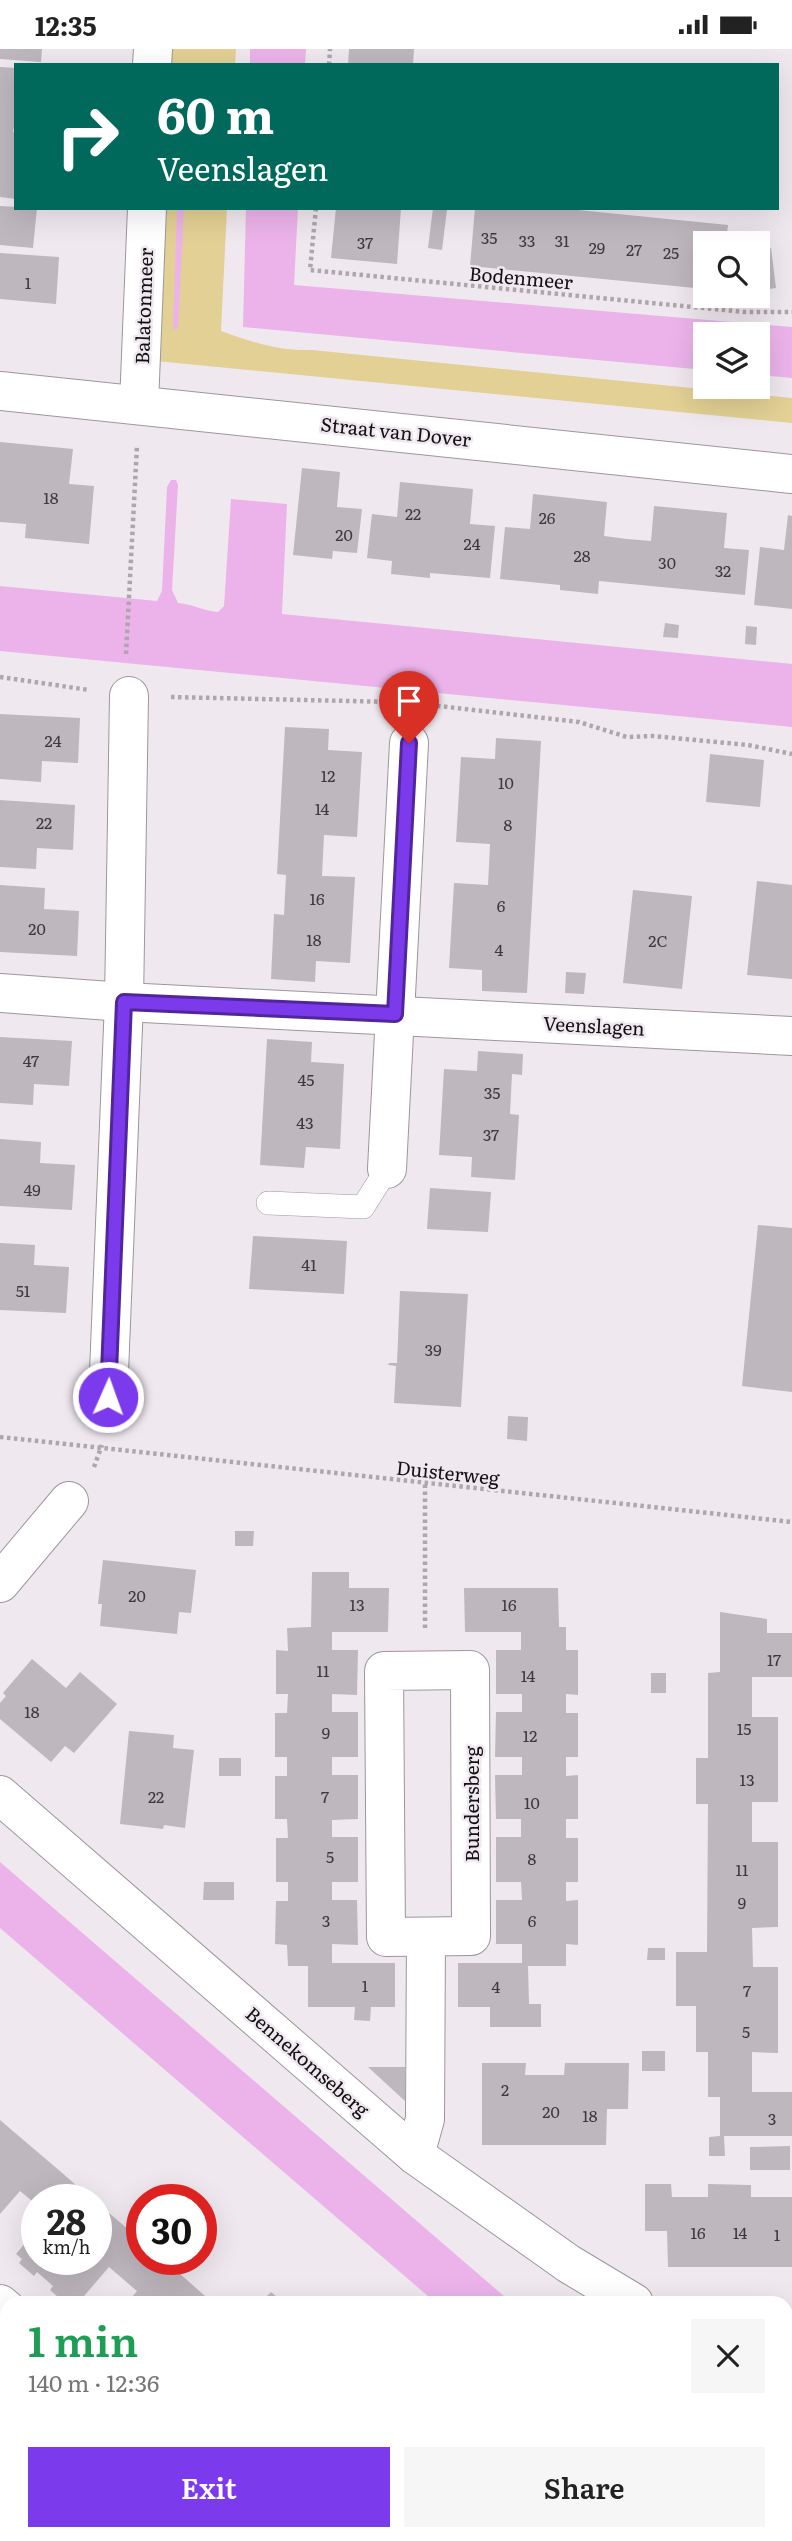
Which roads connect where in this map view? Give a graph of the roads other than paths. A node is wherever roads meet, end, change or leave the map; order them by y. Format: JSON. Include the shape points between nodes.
{"nodes":[{"id":1,"x":147,"y":210,"type":"edge"},
{"id":2,"x":0,"y":391,"type":"edge"},
{"id":3,"x":139,"y":404,"type":"junction"},
{"id":4,"x":792,"y":474,"type":"edge"},
{"id":5,"x":129,"y":696,"type":"road end"},
{"id":6,"x":409,"y":743,"type":"dead end"},
{"id":7,"x":0,"y":993,"type":"edge"},
{"id":8,"x":124,"y":1002,"type":"junction"},
{"id":9,"x":395,"y":1014,"type":"junction"},
{"id":10,"x":792,"y":1036,"type":"edge"},
{"id":11,"x":387,"y":1169,"type":"joint"},
{"id":12,"x":268,"y":1203,"type":"dead end"},
{"id":13,"x":108,"y":1397,"type":"road end"},
{"id":14,"x":69,"y":1501,"type":"road end"},
{"id":15,"x":0,"y":1583,"type":"edge"},
{"id":16,"x":0,"y":1794,"type":"edge"},
{"id":17,"x":426,"y":1937,"type":"junction"},
{"id":18,"x":415,"y":2155,"type":"junction"},
{"id":19,"x":622,"y":2296,"type":"edge"}],
"edges":[{"from":1,"to":3,"type":"street","name":"Balatonmeer"},
{"from":2,"to":3,"type":"street","name":"Straat van Dover"},
{"from":3,"to":4,"type":"street","name":"Straat van Dover"},
{"from":5,"to":8,"type":"street"},
{"from":6,"to":9,"type":"street"},
{"from":7,"to":8,"type":"street","name":"Veenslagen"},
{"from":8,"to":9,"type":"street","name":"Veenslagen"},
{"from":8,"to":13,"type":"street"},
{"from":9,"to":10,"type":"street","name":"Veenslagen"},
{"from":9,"to":11,"type":"street"},
{"from":11,"to":12,"type":"lane","via":[[363,1207]]},
{"from":14,"to":15,"type":"street"},
{"from":16,"to":18,"type":"street","name":"Bennekomseberg"},
{"from":17,"to":17,"type":"street","name":"Bundersberg","via":[[471,1936],[470,1670],[384,1671],[386,1937]]},
{"from":17,"to":18,"type":"street","via":[[425,2119]]},
{"from":18,"to":19,"type":"street","name":"Bennekomseberg","via":[[569,2264]]}]}
